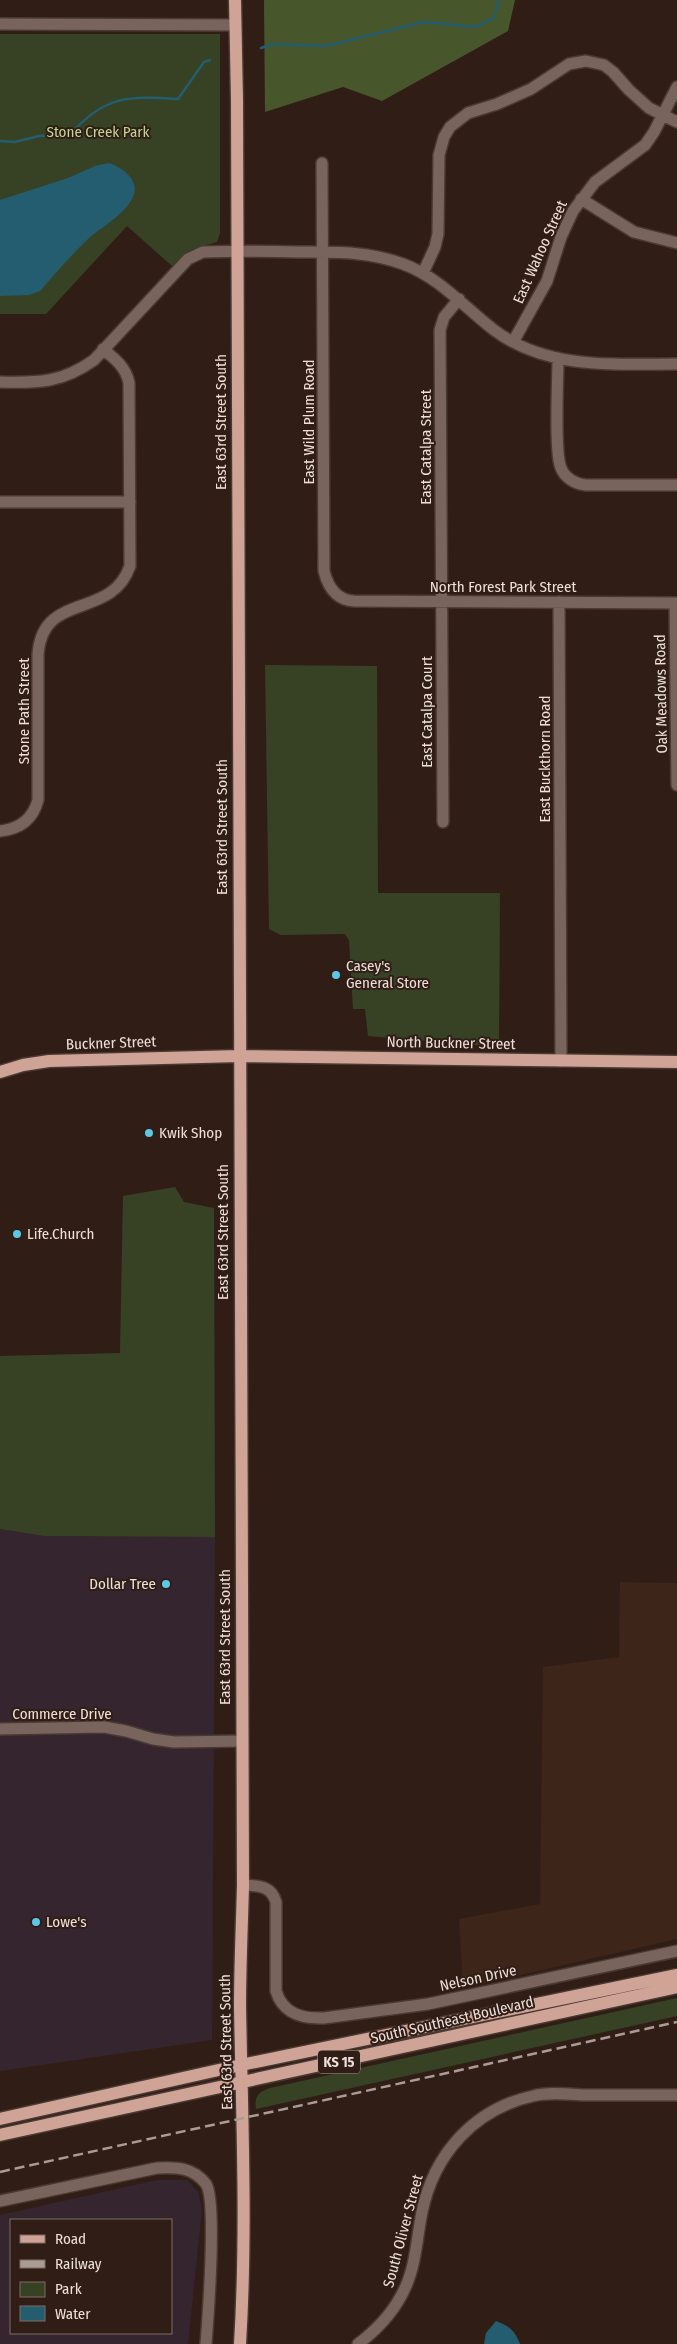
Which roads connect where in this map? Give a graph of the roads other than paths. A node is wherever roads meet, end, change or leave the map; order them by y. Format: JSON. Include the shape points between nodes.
{"nodes":[{"id":1,"x":235,"y":0,"type":"edge"},
{"id":2,"x":0,"y":24,"type":"edge"},
{"id":3,"x":235,"y":25,"type":"junction"},
{"id":4,"x":677,"y":87,"type":"edge"},
{"id":5,"x":662,"y":116,"type":"junction"},
{"id":6,"x":677,"y":122,"type":"edge"},
{"id":7,"x":322,"y":163,"type":"dead end"},
{"id":8,"x":580,"y":199,"type":"junction"},
{"id":9,"x":677,"y":243,"type":"edge"},
{"id":10,"x":237,"y":251,"type":"junction"},
{"id":11,"x":323,"y":252,"type":"junction"},
{"id":12,"x":423,"y":273,"type":"junction"},
{"id":13,"x":459,"y":299,"type":"junction"},
{"id":14,"x":513,"y":342,"type":"junction"},
{"id":15,"x":103,"y":349,"type":"junction"},
{"id":16,"x":558,"y":358,"type":"junction"},
{"id":17,"x":677,"y":364,"type":"edge"},
{"id":18,"x":0,"y":382,"type":"edge"},
{"id":19,"x":677,"y":485,"type":"edge"},
{"id":20,"x":0,"y":502,"type":"edge"},
{"id":21,"x":130,"y":502,"type":"junction"},
{"id":22,"x":332,"y":590,"type":"joint"},
{"id":23,"x":442,"y":602,"type":"junction"},
{"id":24,"x":559,"y":602,"type":"junction"},
{"id":25,"x":676,"y":603,"type":"edge"},
{"id":26,"x":677,"y":785,"type":"edge"},
{"id":27,"x":443,"y":822,"type":"dead end"},
{"id":28,"x":0,"y":831,"type":"edge"},
{"id":29,"x":239,"y":1056,"type":"junction"},
{"id":30,"x":224,"y":1057,"type":"joint"},
{"id":31,"x":561,"y":1061,"type":"junction"},
{"id":32,"x":677,"y":1062,"type":"edge"},
{"id":33,"x":0,"y":1072,"type":"edge"},
{"id":34,"x":0,"y":1729,"type":"edge"},
{"id":35,"x":242,"y":1741,"type":"junction"},
{"id":36,"x":243,"y":1885,"type":"junction"},
{"id":37,"x":677,"y":1951,"type":"edge"},
{"id":38,"x":677,"y":1975,"type":"edge"},
{"id":39,"x":677,"y":1987,"type":"edge"},
{"id":40,"x":241,"y":2065,"type":"junction"},
{"id":41,"x":242,"y":2082,"type":"junction"},
{"id":42,"x":677,"y":2095,"type":"edge"},
{"id":43,"x":0,"y":2118,"type":"edge"},
{"id":44,"x":0,"y":2135,"type":"edge"},
{"id":45,"x":0,"y":2202,"type":"edge"},
{"id":46,"x":206,"y":2344,"type":"edge"},
{"id":47,"x":240,"y":2344,"type":"edge"},
{"id":48,"x":358,"y":2344,"type":"edge"}],
"edges":[{"from":1,"to":3,"type":"main road","name":"East 63rd Street South"},
{"from":2,"to":3,"type":"street"},
{"from":3,"to":10,"type":"main road","name":"East 63rd Street South"},
{"from":4,"to":5,"type":"street","name":"East Wahoo Street"},
{"from":5,"to":6,"type":"street"},
{"from":5,"to":8,"type":"street","name":"East Wahoo Street","via":[[643,148],[596,182]]},
{"from":5,"to":12,"type":"street","via":[[636,97],[609,68],[583,61],[569,64],[508,100],[458,119],[446,131],[441,146],[439,230]]},
{"from":7,"to":11,"type":"street","name":"East Wild Plum Road"},
{"from":8,"to":9,"type":"street","via":[[634,232]]},
{"from":8,"to":14,"type":"street","name":"East Wahoo Street","via":[[566,226],[547,281]]},
{"from":10,"to":11,"type":"street"},
{"from":10,"to":15,"type":"street","via":[[203,252],[188,259]]},
{"from":10,"to":29,"type":"main road","name":"East 63rd Street South"},
{"from":11,"to":12,"type":"street","via":[[368,254]]},
{"from":11,"to":22,"type":"street","name":"East Wild Plum Road","via":[[324,571]]},
{"from":12,"to":13,"type":"street"},
{"from":13,"to":14,"type":"street"},
{"from":13,"to":23,"type":"street","name":"East Catalpa Street","via":[[444,317],[440,330]]},
{"from":14,"to":16,"type":"street"},
{"from":15,"to":18,"type":"street","via":[[78,371],[61,379]]},
{"from":15,"to":21,"type":"street","name":"Stone Path Street","via":[[126,371],[129,383]]},
{"from":16,"to":17,"type":"street","via":[[593,364]]},
{"from":16,"to":19,"type":"street","via":[[558,459],[565,474],[586,485]]},
{"from":20,"to":21,"type":"street"},
{"from":21,"to":28,"type":"street","name":"Stone Path Street","via":[[131,556],[127,575],[109,595],[66,611],[46,628],[38,654],[39,794],[31,817],[18,827]]},
{"from":22,"to":23,"type":"street","name":"North Forest Park Street","via":[[349,600]]},
{"from":23,"to":24,"type":"street","name":"North Forest Park Street"},
{"from":23,"to":27,"type":"street","name":"East Catalpa Court"},
{"from":24,"to":25,"type":"street","name":"North Forest Park Street"},
{"from":24,"to":31,"type":"street","name":"East Buckthorn Road"},
{"from":25,"to":26,"type":"street","name":"Oak Meadows Road"},
{"from":29,"to":30,"type":"main road","name":"North Buckner Street"},
{"from":29,"to":31,"type":"main road","name":"North Buckner Street"},
{"from":29,"to":35,"type":"main road","name":"East 63rd Street South"},
{"from":30,"to":33,"type":"main road","name":"Buckner Street","via":[[49,1062]]},
{"from":31,"to":32,"type":"main road","name":"North Buckner Street"},
{"from":34,"to":35,"type":"street","name":"Commerce Drive","via":[[104,1727],[174,1742]]},
{"from":35,"to":36,"type":"main road","name":"East 63rd Street South"},
{"from":36,"to":37,"type":"street","name":"Nelson Drive","via":[[262,1886],[274,1894],[276,1991],[279,1999],[294,2014],[316,2018],[406,2007]]},
{"from":36,"to":40,"type":"main road","name":"East 63rd Street South"},
{"from":38,"to":40,"type":"main road","name":"South Southeast Boulevard","number":"KS 15"},
{"from":39,"to":41,"type":"main road","name":"South Southeast Boulevard","number":"KS 15"},
{"from":40,"to":41,"type":"main road","name":"East 63rd Street South"},
{"from":40,"to":43,"type":"main road","name":"South Southeast Boulevard","number":"KS 15"},
{"from":41,"to":44,"type":"main road","name":"South Southeast Boulevard","number":"KS 15"},
{"from":41,"to":47,"type":"main road","name":"East 63rd Street South","via":[[244,2260]]},
{"from":42,"to":48,"type":"street","name":"South Oliver Street","via":[[534,2096],[505,2105],[475,2121],[453,2143],[435,2171],[425,2196],[411,2270],[400,2298],[384,2320]]},
{"from":45,"to":46,"type":"street","via":[[157,2168],[180,2167],[199,2178],[211,2195]]}]}
